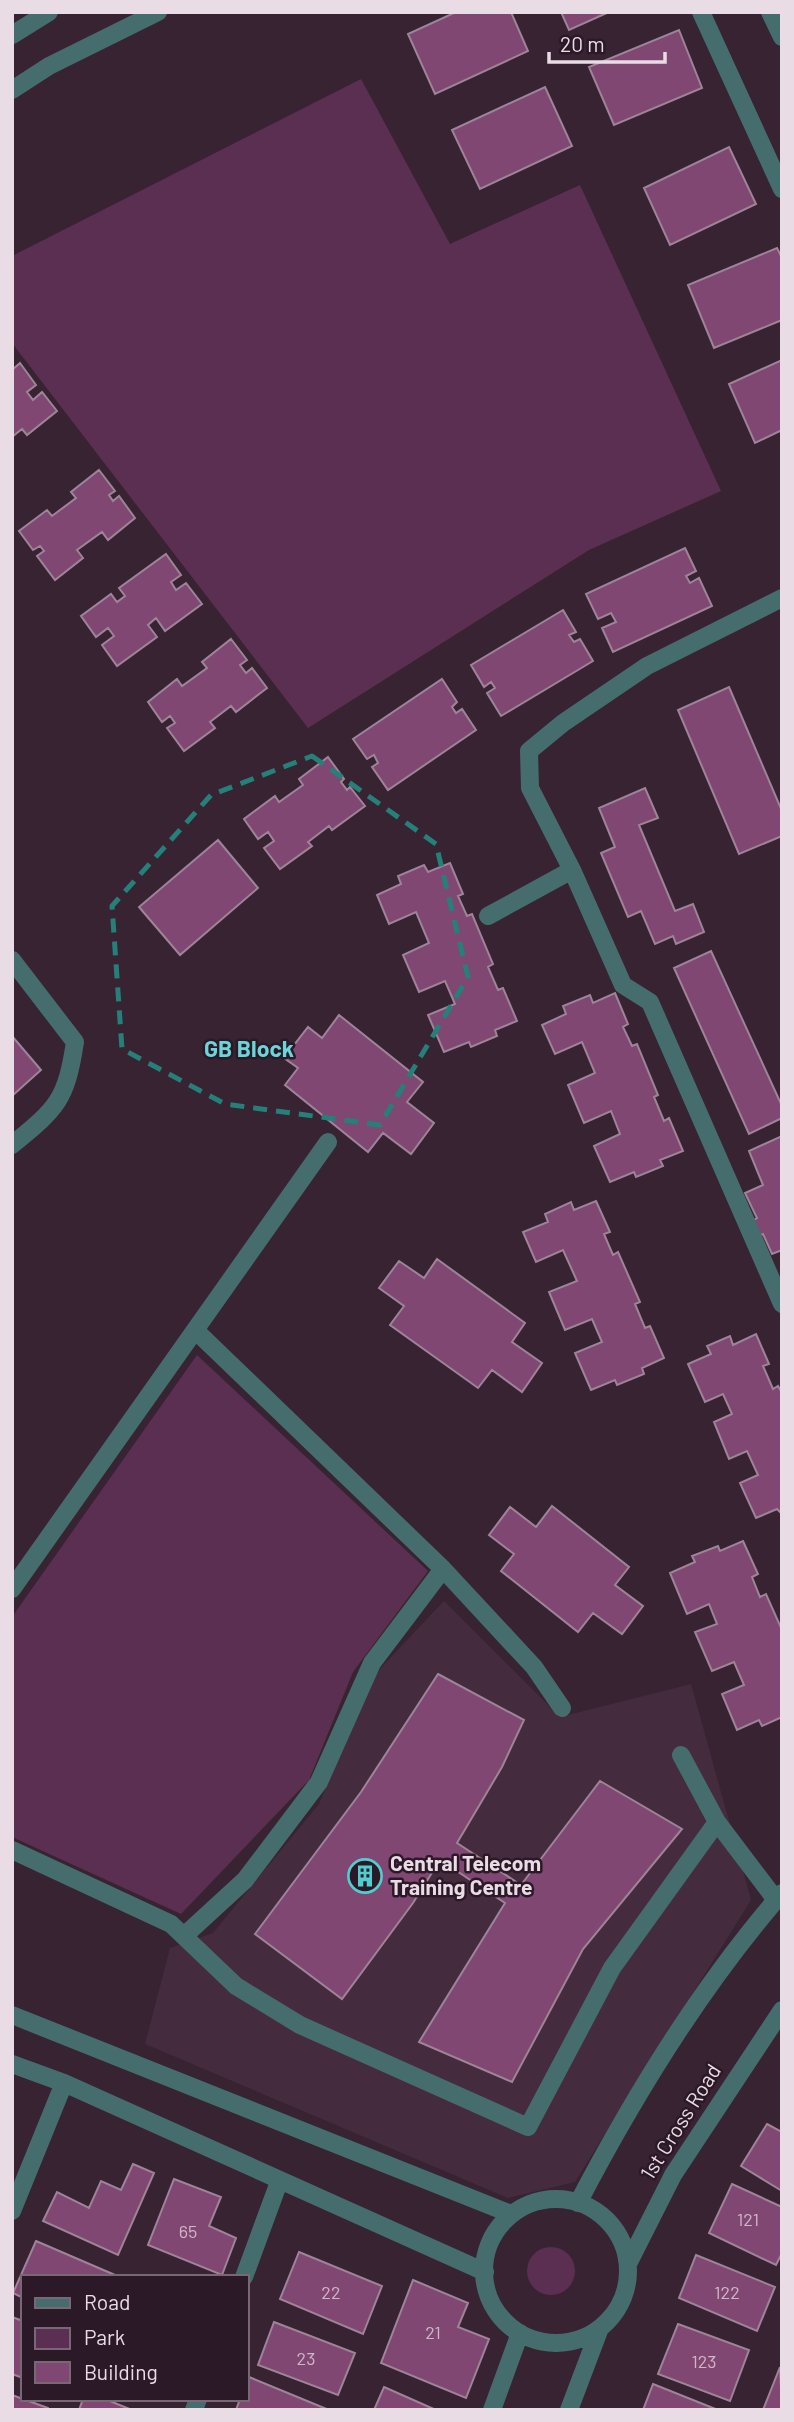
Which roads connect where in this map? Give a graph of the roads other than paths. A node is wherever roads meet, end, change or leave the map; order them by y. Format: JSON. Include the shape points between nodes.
{"nodes":[{"id":1,"x":49,"y":12,"type":"edge"},
{"id":2,"x":158,"y":12,"type":"edge"},
{"id":3,"x":701,"y":12,"type":"edge"},
{"id":4,"x":770,"y":12,"type":"edge"},
{"id":5,"x":12,"y":35,"type":"edge"},
{"id":6,"x":782,"y":37,"type":"edge"},
{"id":7,"x":12,"y":90,"type":"edge"},
{"id":8,"x":782,"y":189,"type":"edge"},
{"id":9,"x":782,"y":598,"type":"edge"},
{"id":10,"x":572,"y":870,"type":"junction"},
{"id":11,"x":488,"y":916,"type":"dead end"},
{"id":12,"x":12,"y":960,"type":"edge"},
{"id":13,"x":328,"y":1142,"type":"dead end"},
{"id":14,"x":12,"y":1145,"type":"edge"},
{"id":15,"x":782,"y":1304,"type":"edge"},
{"id":16,"x":195,"y":1330,"type":"junction"},
{"id":17,"x":443,"y":1569,"type":"junction"},
{"id":18,"x":12,"y":1589,"type":"edge"},
{"id":19,"x":562,"y":1708,"type":"dead end"},
{"id":20,"x":681,"y":1755,"type":"dead end"},
{"id":21,"x":717,"y":1822,"type":"junction"},
{"id":22,"x":12,"y":1850,"type":"edge"},
{"id":23,"x":779,"y":1896,"type":"edge"},
{"id":24,"x":184,"y":1936,"type":"junction"},
{"id":25,"x":782,"y":2010,"type":"edge"},
{"id":26,"x":14,"y":2019,"type":"edge"},
{"id":27,"x":12,"y":2063,"type":"edge"},
{"id":28,"x":64,"y":2083,"type":"junction"},
{"id":29,"x":279,"y":2182,"type":"junction"},
{"id":30,"x":578,"y":2203,"type":"junction"},
{"id":31,"x":12,"y":2211,"type":"edge"},
{"id":32,"x":511,"y":2214,"type":"junction"},
{"id":33,"x":628,"y":2264,"type":"junction"},
{"id":34,"x":485,"y":2272,"type":"junction"},
{"id":35,"x":245,"y":2275,"type":"edge"},
{"id":36,"x":600,"y":2328,"type":"junction"},
{"id":37,"x":520,"y":2333,"type":"junction"},
{"id":38,"x":492,"y":2410,"type":"edge"},
{"id":39,"x":569,"y":2410,"type":"edge"}],
"edges":[{"from":1,"to":5,"type":"street"},
{"from":2,"to":7,"type":"street","via":[[49,66]]},
{"from":3,"to":8,"type":"street"},
{"from":4,"to":6,"type":"street"},
{"from":9,"to":10,"type":"street","via":[[648,666],[529,751],[530,788]]},
{"from":10,"to":11,"type":"street"},
{"from":10,"to":15,"type":"street","via":[[623,985],[650,1002]]},
{"from":12,"to":14,"type":"street","via":[[75,1042],[70,1077],[53,1111]]},
{"from":13,"to":16,"type":"street"},
{"from":16,"to":17,"type":"street"},
{"from":16,"to":18,"type":"street"},
{"from":17,"to":19,"type":"street","via":[[534,1667]]},
{"from":17,"to":24,"type":"street","via":[[372,1663],[319,1782],[245,1880]]},
{"from":20,"to":21,"type":"street"},
{"from":21,"to":23,"type":"street"},
{"from":21,"to":24,"type":"street","via":[[612,1968],[528,2127],[300,2025],[236,1986]]},
{"from":22,"to":24,"type":"street","via":[[171,1924]]},
{"from":23,"to":30,"type":"street","via":[[734,1952],[665,2053]]},
{"from":25,"to":33,"type":"street","name":"1st Cross Road","via":[[673,2175]]},
{"from":26,"to":32,"type":"street"},
{"from":27,"to":28,"type":"street"},
{"from":28,"to":29,"type":"street"},
{"from":28,"to":31,"type":"street"},
{"from":29,"to":34,"type":"street"},
{"from":29,"to":35,"type":"street"},
{"from":30,"to":32,"type":"street","via":[[563,2198],[531,2202]]},
{"from":30,"to":33,"type":"street","via":[[608,2220],[622,2241]]},
{"from":32,"to":34,"type":"street","via":[[493,2235]]},
{"from":33,"to":36,"type":"street","via":[[625,2290],[614,2314]]},
{"from":34,"to":37,"type":"street","via":[[493,2307]]},
{"from":36,"to":37,"type":"street","via":[[581,2339],[556,2344]]},
{"from":36,"to":39,"type":"street"},
{"from":37,"to":38,"type":"street"}]}
